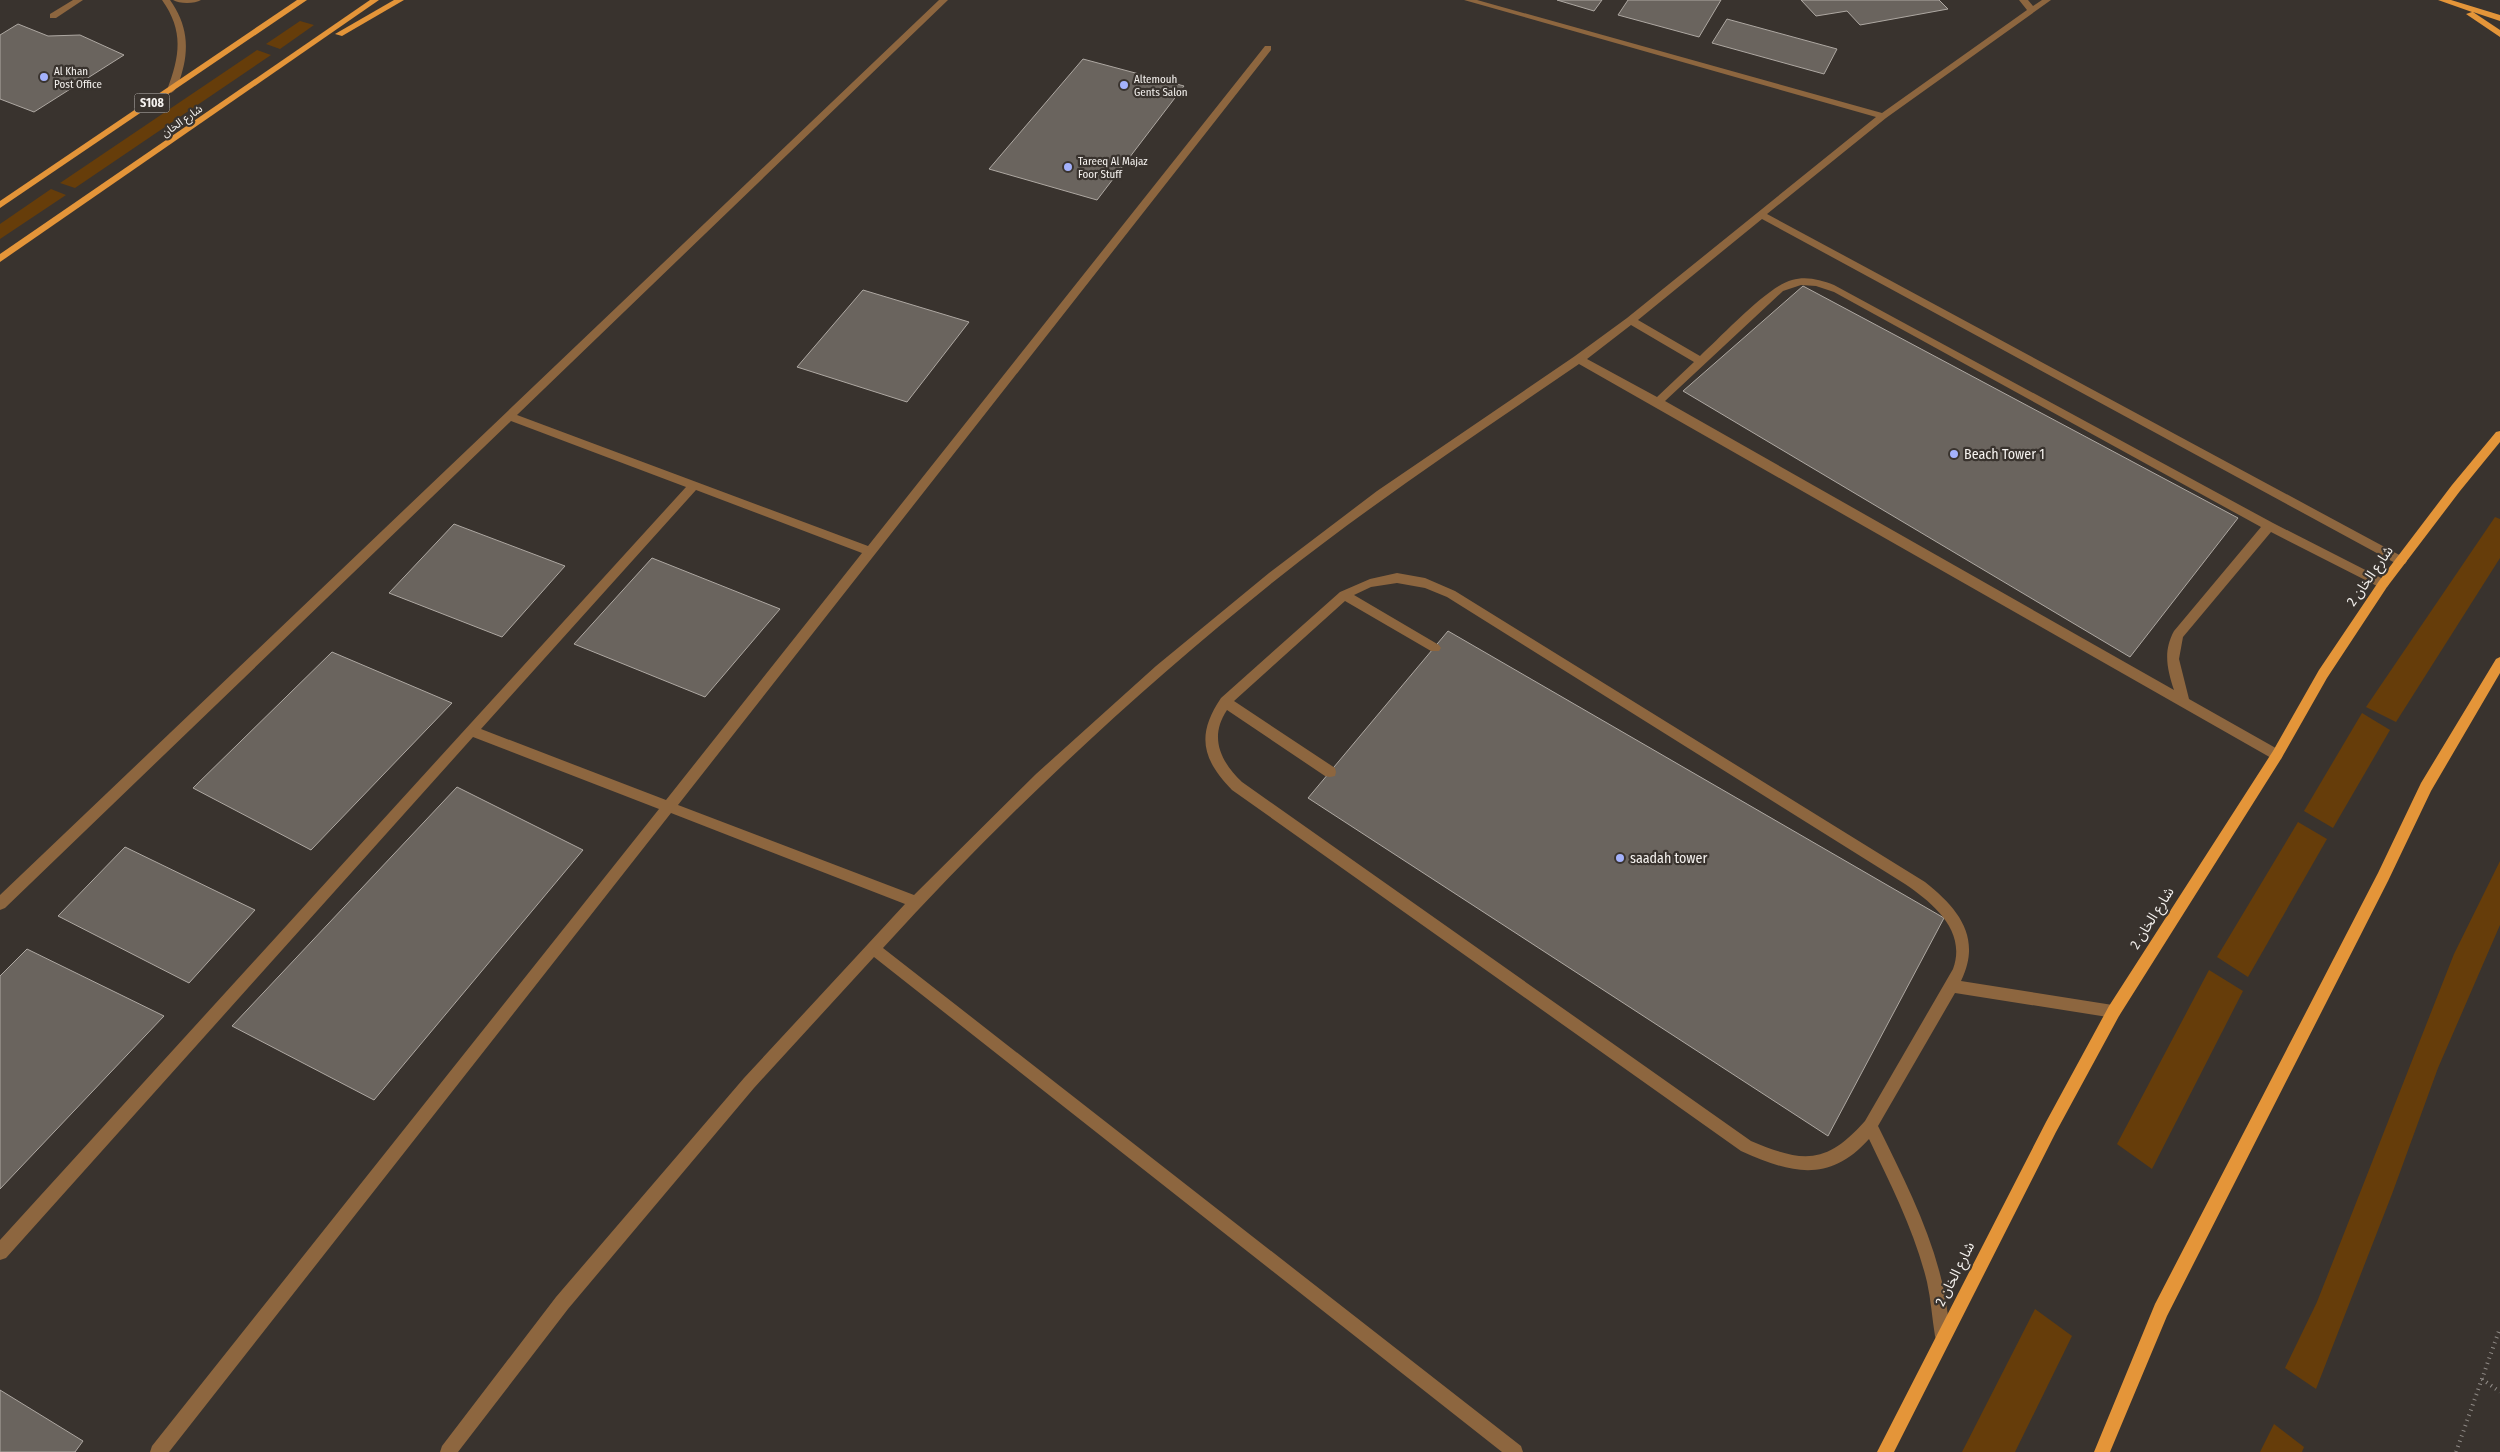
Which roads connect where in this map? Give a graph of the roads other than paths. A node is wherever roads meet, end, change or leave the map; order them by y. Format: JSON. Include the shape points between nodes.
{"nodes":[{"id":1,"x":79,"y":0,"type":"edge"},
{"id":2,"x":166,"y":0,"type":"edge"},
{"id":3,"x":176,"y":0,"type":"edge"},
{"id":4,"x":197,"y":0,"type":"edge"},
{"id":5,"x":303,"y":0,"type":"edge"},
{"id":6,"x":375,"y":0,"type":"edge"},
{"id":7,"x":400,"y":0,"type":"edge"},
{"id":8,"x":944,"y":0,"type":"edge"},
{"id":9,"x":1468,"y":0,"type":"edge"},
{"id":10,"x":2023,"y":0,"type":"edge"},
{"id":11,"x":2047,"y":0,"type":"edge"},
{"id":12,"x":2442,"y":0,"type":"edge"},
{"id":13,"x":2452,"y":4,"type":"junction"},
{"id":14,"x":2032,"y":10,"type":"junction"},
{"id":15,"x":53,"y":16,"type":"dead end"},
{"id":16,"x":2500,"y":18,"type":"edge"},
{"id":17,"x":2500,"y":34,"type":"edge"},
{"id":18,"x":1268,"y":48,"type":"dead end"},
{"id":19,"x":301,"y":52,"type":"junction"},
{"id":20,"x":171,"y":90,"type":"junction"},
{"id":21,"x":1883,"y":116,"type":"junction"},
{"id":22,"x":0,"y":205,"type":"edge"},
{"id":23,"x":1761,"y":215,"type":"junction"},
{"id":24,"x":0,"y":259,"type":"edge"},
{"id":25,"x":1631,"y":320,"type":"junction"},
{"id":26,"x":1579,"y":359,"type":"junction"},
{"id":27,"x":1700,"y":361,"type":"junction"},
{"id":28,"x":1658,"y":402,"type":"junction"},
{"id":29,"x":510,"y":416,"type":"junction"},
{"id":30,"x":2500,"y":435,"type":"edge"},
{"id":31,"x":694,"y":485,"type":"junction"},
{"id":32,"x":2269,"y":526,"type":"junction"},
{"id":33,"x":870,"y":551,"type":"junction"},
{"id":34,"x":2401,"y":561,"type":"junction"},
{"id":35,"x":2383,"y":584,"type":"junction"},
{"id":36,"x":1344,"y":595,"type":"junction"},
{"id":37,"x":1435,"y":648,"type":"dead end"},
{"id":38,"x":2500,"y":662,"type":"edge"},
{"id":39,"x":2184,"y":700,"type":"junction"},
{"id":40,"x":1225,"y":702,"type":"junction"},
{"id":41,"x":471,"y":731,"type":"junction"},
{"id":42,"x":2277,"y":755,"type":"junction"},
{"id":43,"x":1330,"y":772,"type":"dead end"},
{"id":44,"x":668,"y":807,"type":"junction"},
{"id":45,"x":916,"y":902,"type":"junction"},
{"id":46,"x":0,"y":904,"type":"edge"},
{"id":47,"x":873,"y":948,"type":"junction"},
{"id":48,"x":1951,"y":986,"type":"junction"},
{"id":49,"x":2114,"y":1011,"type":"junction"},
{"id":50,"x":1870,"y":1126,"type":"junction"},
{"id":51,"x":0,"y":1252,"type":"edge"},
{"id":52,"x":1943,"y":1336,"type":"junction"},
{"id":53,"x":158,"y":1452,"type":"edge"},
{"id":54,"x":448,"y":1452,"type":"edge"},
{"id":55,"x":1515,"y":1452,"type":"edge"},
{"id":56,"x":1885,"y":1452,"type":"edge"},
{"id":57,"x":2102,"y":1452,"type":"edge"}],
"edges":[{"from":1,"to":15,"type":"street"},
{"from":2,"to":20,"type":"street","via":[[180,22],[183,38],[179,72]]},
{"from":3,"to":4,"type":"street"},
{"from":5,"to":20,"type":"main road","number":"S108"},
{"from":6,"to":19,"type":"main road","name":"شارع الخان"},
{"from":7,"to":19,"type":"main road"},
{"from":8,"to":29,"type":"street"},
{"from":9,"to":21,"type":"street"},
{"from":10,"to":14,"type":"street"},
{"from":11,"to":14,"type":"street"},
{"from":12,"to":13,"type":"main road"},
{"from":13,"to":16,"type":"main road"},
{"from":13,"to":17,"type":"main road"},
{"from":14,"to":21,"type":"street"},
{"from":18,"to":33,"type":"street"},
{"from":19,"to":24,"type":"main road","name":"شارع الخان"},
{"from":20,"to":22,"type":"main road","number":"S108"},
{"from":21,"to":23,"type":"street"},
{"from":23,"to":25,"type":"street"},
{"from":23,"to":34,"type":"street"},
{"from":25,"to":26,"type":"street"},
{"from":25,"to":27,"type":"street"},
{"from":26,"to":28,"type":"street"},
{"from":26,"to":45,"type":"street","via":[[1381,494],[1273,576],[1153,677],[1041,778]]},
{"from":27,"to":28,"type":"street"},
{"from":27,"to":32,"type":"street","via":[[1779,289],[1793,282],[1821,283]]},
{"from":28,"to":39,"type":"street"},
{"from":29,"to":31,"type":"street"},
{"from":29,"to":46,"type":"street"},
{"from":30,"to":34,"type":"main road","name":"شارع الخان 2"},
{"from":31,"to":33,"type":"street"},
{"from":31,"to":41,"type":"street"},
{"from":32,"to":35,"type":"street"},
{"from":32,"to":39,"type":"street","via":[[2173,643],[2174,672]]},
{"from":33,"to":44,"type":"street"},
{"from":34,"to":35,"type":"main road","name":"شارع الخان 2"},
{"from":35,"to":42,"type":"main road","name":"شارع الخان 2","via":[[2323,674]]},
{"from":36,"to":37,"type":"street"},
{"from":36,"to":40,"type":"street"},
{"from":36,"to":48,"type":"street","via":[[1362,584],[1379,580],[1416,580],[1435,585],[1910,880],[1932,895],[1950,914],[1961,936],[1963,959]]},
{"from":38,"to":57,"type":"main road","via":[[2426,787],[2384,877],[2161,1310]]},
{"from":39,"to":42,"type":"street"},
{"from":40,"to":43,"type":"street"},
{"from":40,"to":50,"type":"street","via":[[1215,715],[1210,734],[1213,754],[1222,773],[1237,786],[1746,1146],[1775,1159],[1804,1165],[1832,1160],[1854,1146]]},
{"from":41,"to":44,"type":"street"},
{"from":41,"to":51,"type":"street"},
{"from":42,"to":49,"type":"main road","name":"شارع الخان 2"},
{"from":44,"to":45,"type":"street"},
{"from":44,"to":53,"type":"street"},
{"from":45,"to":47,"type":"street"},
{"from":47,"to":54,"type":"street","via":[[749,1082],[569,1296]]},
{"from":47,"to":55,"type":"street"},
{"from":48,"to":49,"type":"street"},
{"from":48,"to":50,"type":"street"},
{"from":49,"to":52,"type":"main road","name":"شارع الخان 2"},
{"from":50,"to":52,"type":"street","via":[[1917,1228],[1935,1282]]},
{"from":52,"to":56,"type":"main road","name":"شارع الخان 2"}]}
